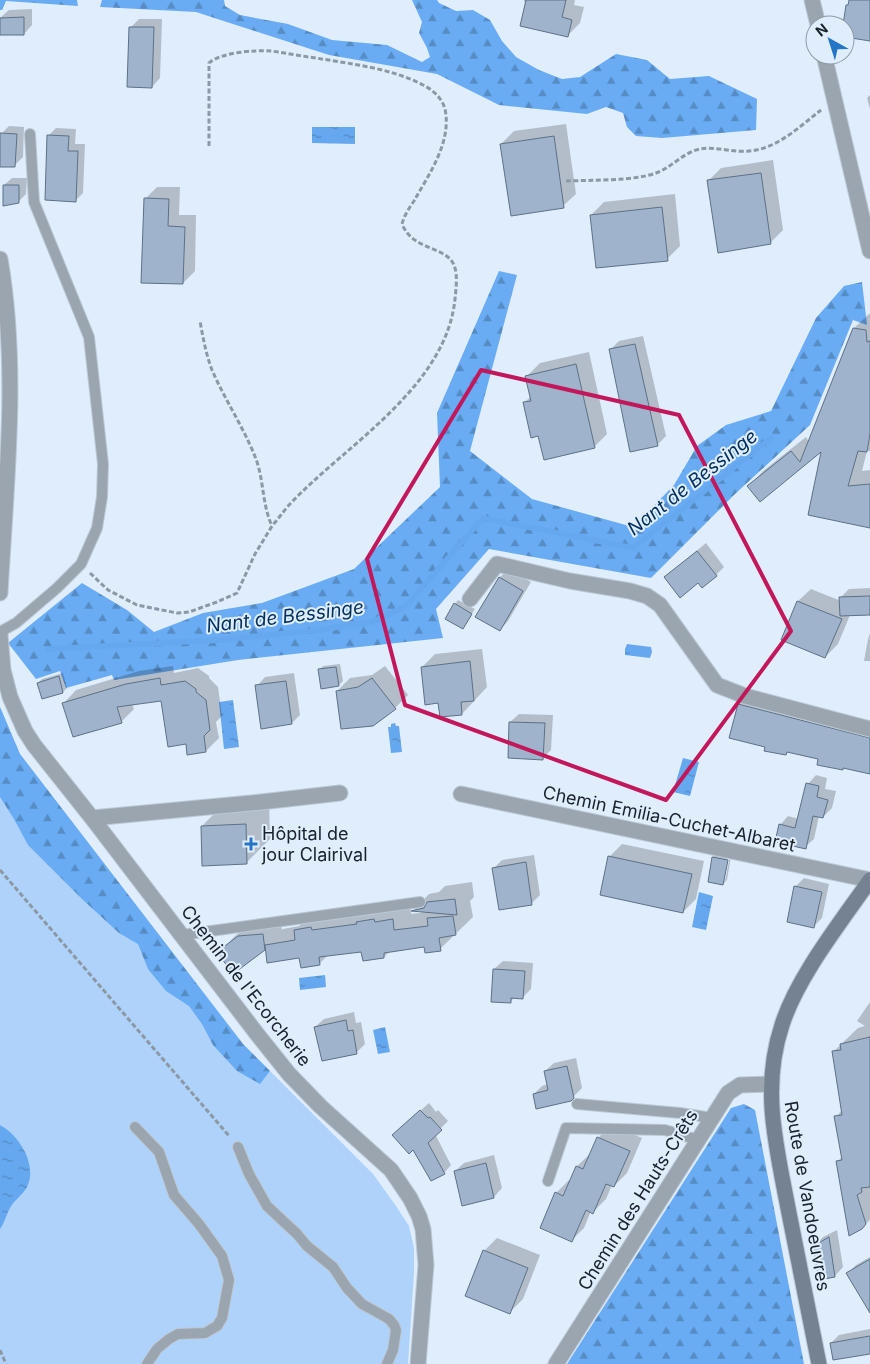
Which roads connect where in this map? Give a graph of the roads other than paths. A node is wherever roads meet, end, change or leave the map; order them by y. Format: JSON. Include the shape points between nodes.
{"nodes":[{"id":1,"x":812,"y":0,"type":"edge"},
{"id":2,"x":816,"y":15,"type":"edge"},
{"id":3,"x":826,"y":65,"type":"edge"},
{"id":4,"x":30,"y":134,"type":"dead end"},
{"id":5,"x":870,"y":251,"type":"edge"},
{"id":6,"x":0,"y":259,"type":"edge"},
{"id":7,"x":0,"y":593,"type":"edge"},
{"id":8,"x":470,"y":599,"type":"dead end"},
{"id":9,"x":0,"y":633,"type":"edge"},
{"id":10,"x":870,"y":730,"type":"edge"},
{"id":11,"x":340,"y":793,"type":"dead end"},
{"id":12,"x":462,"y":794,"type":"dead end"},
{"id":13,"x":92,"y":818,"type":"junction"},
{"id":14,"x":870,"y":880,"type":"edge"},
{"id":15,"x":420,"y":902,"type":"dead end"},
{"id":16,"x":182,"y":935,"type":"junction"},
{"id":17,"x":770,"y":1084,"type":"junction"},
{"id":18,"x":576,"y":1104,"type":"dead end"},
{"id":19,"x":712,"y":1118,"type":"junction"},
{"id":20,"x":135,"y":1127,"type":"dead end"},
{"id":21,"x":698,"y":1140,"type":"junction"},
{"id":22,"x":238,"y":1147,"type":"road end"},
{"id":23,"x":548,"y":1181,"type":"dead end"},
{"id":24,"x":147,"y":1364,"type":"edge"},
{"id":25,"x":387,"y":1364,"type":"edge"},
{"id":26,"x":418,"y":1364,"type":"edge"},
{"id":27,"x":556,"y":1364,"type":"edge"},
{"id":28,"x":820,"y":1364,"type":"edge"}],
"edges":[{"from":1,"to":2,"type":"street"},
{"from":3,"to":5,"type":"street"},
{"from":4,"to":9,"type":"lane","via":[[34,202],[89,337],[103,464],[102,497],[97,528],[81,564],[57,588]]},
{"from":6,"to":7,"type":"street","via":[[8,329],[10,417]]},
{"from":8,"to":10,"type":"street","via":[[497,564],[647,596],[660,605],[717,685],[745,696]]},
{"from":9,"to":13,"type":"street","name":"Chemin de l'Ecorcherie","via":[[6,684],[25,731]]},
{"from":11,"to":13,"type":"street"},
{"from":12,"to":14,"type":"street","name":"Chemin Emilia-Cuchet-Albaret"},
{"from":13,"to":16,"type":"street","name":"Chemin de l'Ecorcherie"},
{"from":14,"to":17,"type":"main road","name":"Route de Vandoeuvres","via":[[813,964],[790,1005],[775,1046]]},
{"from":15,"to":16,"type":"lane"},
{"from":16,"to":26,"type":"street","name":"Chemin de l'Ecorcherie","via":[[290,1074],[320,1106],[391,1170],[410,1198],[423,1229],[426,1265]]},
{"from":17,"to":19,"type":"street","name":"Chemin des Hauts-Crêts","via":[[733,1088]]},
{"from":17,"to":28,"type":"main road","name":"Route de Vandoeuvres","via":[[777,1150]]},
{"from":18,"to":19,"type":"lane","via":[[680,1112]]},
{"from":19,"to":21,"type":"street","name":"Chemin des Hauts-Crêts"},
{"from":20,"to":24,"type":"lane","via":[[159,1152],[174,1195],[222,1256],[229,1280],[222,1318],[217,1326],[206,1333],[178,1334],[158,1349]]},
{"from":21,"to":23,"type":"lane","via":[[664,1130],[566,1128]]},
{"from":21,"to":27,"type":"street","name":"Chemin des Hauts-Crêts"},
{"from":22,"to":25,"type":"lane","via":[[267,1206],[332,1267],[362,1304],[394,1325],[393,1350]]}]}
